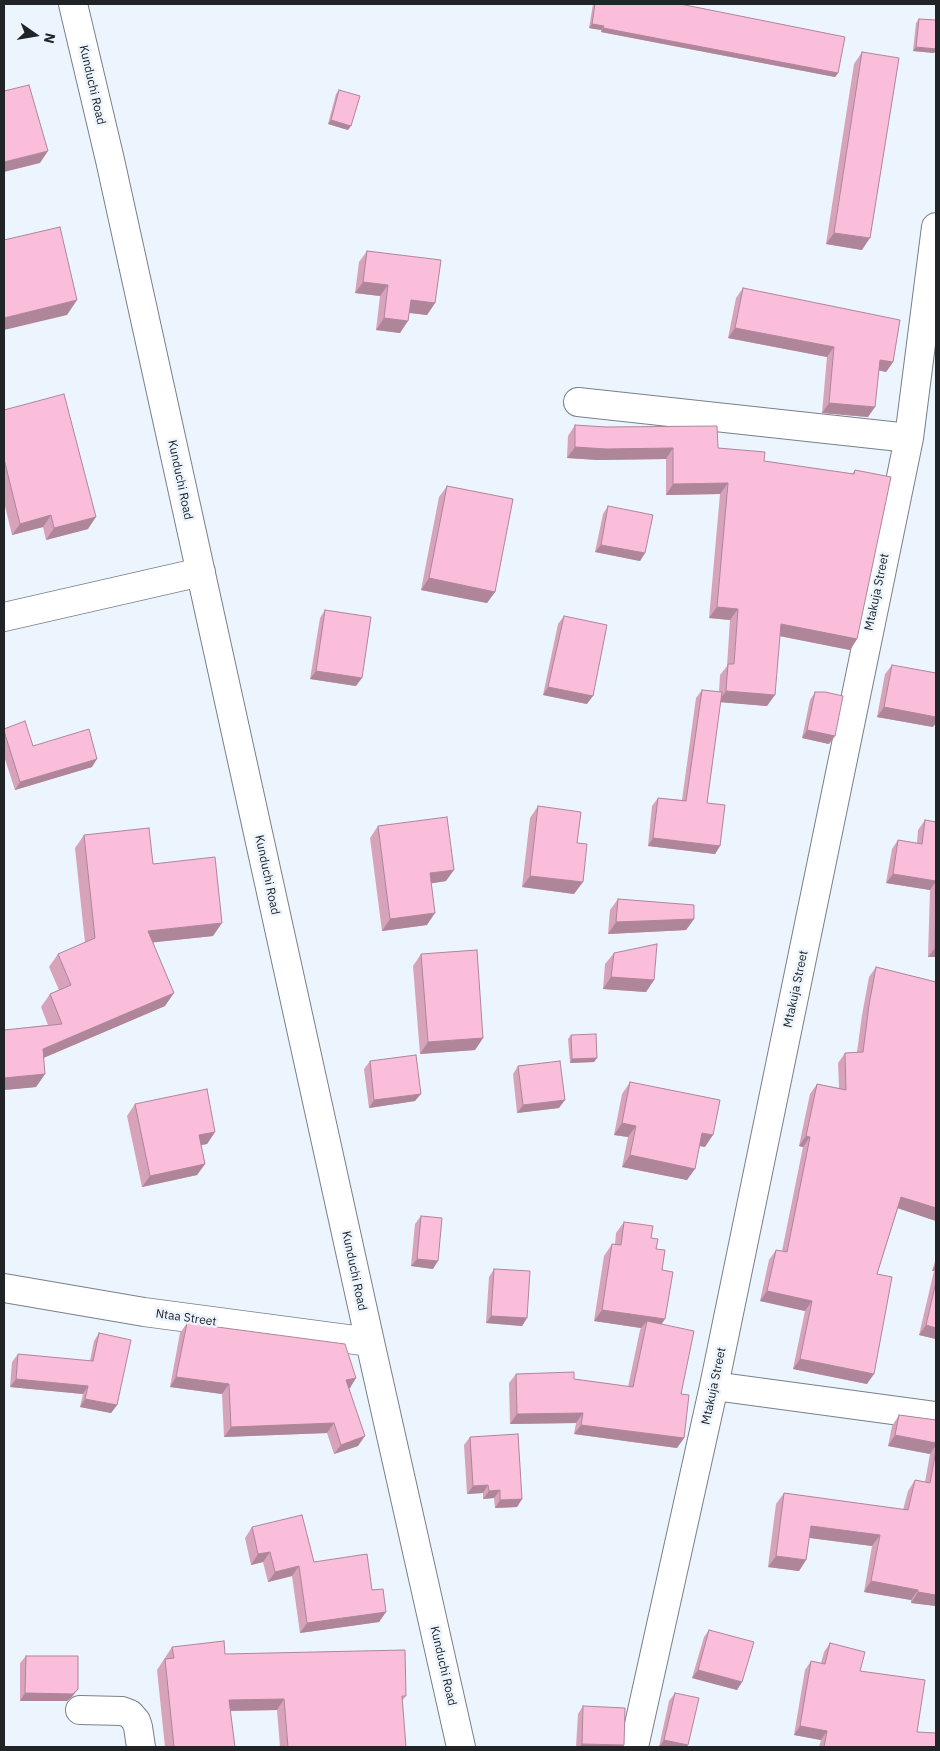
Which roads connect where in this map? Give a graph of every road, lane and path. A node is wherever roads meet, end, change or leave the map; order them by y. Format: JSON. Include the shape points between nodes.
{"nodes":[{"id":1,"x":73,"y":4,"type":"edge"},
{"id":2,"x":936,"y":227,"type":"edge"},
{"id":3,"x":578,"y":402,"type":"dead end"},
{"id":4,"x":909,"y":438,"type":"junction"},
{"id":5,"x":201,"y":572,"type":"junction"},
{"id":6,"x":4,"y":617,"type":"edge"},
{"id":7,"x":4,"y":1288,"type":"edge"},
{"id":8,"x":370,"y":1342,"type":"junction"},
{"id":9,"x":714,"y":1386,"type":"junction"},
{"id":10,"x":936,"y":1416,"type":"edge"},
{"id":11,"x":80,"y":1710,"type":"dead end"},
{"id":12,"x":141,"y":1747,"type":"edge"},
{"id":13,"x":461,"y":1747,"type":"edge"},
{"id":14,"x":634,"y":1747,"type":"edge"}],
"edges":[{"from":1,"to":5,"type":"street","name":"Kunduchi Road"},
{"from":2,"to":4,"type":"street","name":"Mtakuja Street"},
{"from":3,"to":4,"type":"street"},
{"from":4,"to":9,"type":"street","name":"Mtakuja Street"},
{"from":5,"to":6,"type":"street"},
{"from":5,"to":8,"type":"street","name":"Kunduchi Road"},
{"from":7,"to":8,"type":"street","name":"Ntaa Street","via":[[144,1312]]},
{"from":8,"to":13,"type":"street","name":"Kunduchi Road"},
{"from":9,"to":10,"type":"street"},
{"from":9,"to":14,"type":"street","name":"Mtakuja Street"},
{"from":11,"to":12,"type":"street","via":[[130,1714],[138,1727]]}]}
